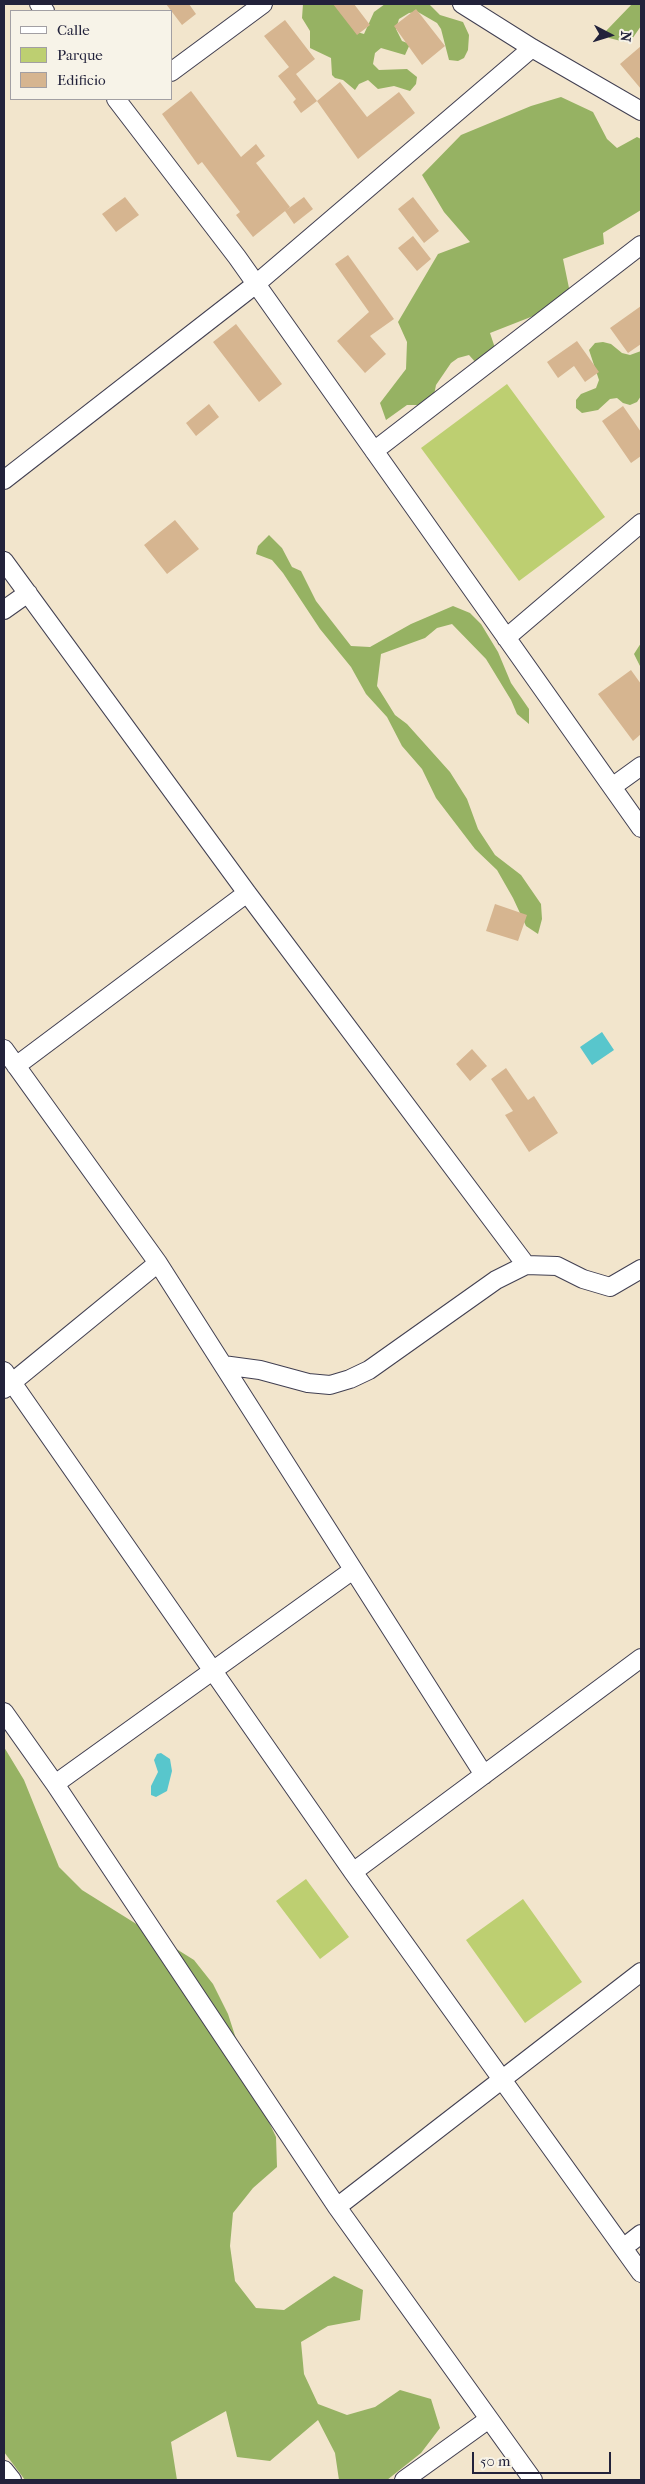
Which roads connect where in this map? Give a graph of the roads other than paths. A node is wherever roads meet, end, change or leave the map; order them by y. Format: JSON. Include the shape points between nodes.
{"nodes":[{"id":1,"x":263,"y":4,"type":"edge"},
{"id":2,"x":462,"y":4,"type":"edge"},
{"id":3,"x":532,"y":48,"type":"junction"},
{"id":4,"x":172,"y":71,"type":"edge"},
{"id":5,"x":125,"y":102,"type":"edge"},
{"id":6,"x":641,"y":111,"type":"edge"},
{"id":7,"x":641,"y":245,"type":"edge"},
{"id":8,"x":256,"y":284,"type":"junction"},
{"id":9,"x":374,"y":451,"type":"junction"},
{"id":10,"x":4,"y":480,"type":"edge"},
{"id":11,"x":641,"y":523,"type":"edge"},
{"id":12,"x":4,"y":560,"type":"edge"},
{"id":13,"x":28,"y":593,"type":"junction"},
{"id":14,"x":4,"y":610,"type":"edge"},
{"id":15,"x":506,"y":638,"type":"junction"},
{"id":16,"x":641,"y":766,"type":"edge"},
{"id":17,"x":612,"y":787,"type":"junction"},
{"id":18,"x":641,"y":828,"type":"edge"},
{"id":19,"x":247,"y":892,"type":"junction"},
{"id":20,"x":4,"y":1049,"type":"edge"},
{"id":21,"x":16,"y":1066,"type":"junction"},
{"id":22,"x":158,"y":1263,"type":"junction"},
{"id":23,"x":526,"y":1265,"type":"junction"},
{"id":24,"x":641,"y":1269,"type":"edge"},
{"id":25,"x":223,"y":1365,"type":"junction"},
{"id":26,"x":6,"y":1381,"type":"edge"},
{"id":27,"x":354,"y":1570,"type":"junction"},
{"id":28,"x":641,"y":1658,"type":"edge"},
{"id":29,"x":213,"y":1671,"type":"junction"},
{"id":30,"x":4,"y":1712,"type":"edge"},
{"id":31,"x":484,"y":1775,"type":"junction"},
{"id":32,"x":55,"y":1784,"type":"junction"},
{"id":33,"x":353,"y":1872,"type":"junction"},
{"id":34,"x":641,"y":1972,"type":"edge"},
{"id":35,"x":502,"y":2080,"type":"junction"},
{"id":36,"x":336,"y":2207,"type":"junction"},
{"id":37,"x":641,"y":2234,"type":"edge"},
{"id":38,"x":623,"y":2248,"type":"junction"},
{"id":39,"x":641,"y":2273,"type":"edge"},
{"id":40,"x":489,"y":2419,"type":"junction"},
{"id":41,"x":4,"y":2470,"type":"edge"},
{"id":42,"x":12,"y":2480,"type":"edge"},
{"id":43,"x":404,"y":2480,"type":"edge"},
{"id":44,"x":533,"y":2480,"type":"edge"}],
"edges":[{"from":1,"to":4,"type":"street"},
{"from":2,"to":3,"type":"street"},
{"from":3,"to":6,"type":"street"},
{"from":3,"to":8,"type":"street"},
{"from":5,"to":8,"type":"street"},
{"from":7,"to":9,"type":"street"},
{"from":8,"to":9,"type":"street"},
{"from":8,"to":10,"type":"street"},
{"from":9,"to":15,"type":"street"},
{"from":11,"to":15,"type":"street"},
{"from":12,"to":13,"type":"street"},
{"from":13,"to":14,"type":"street"},
{"from":13,"to":19,"type":"street"},
{"from":15,"to":17,"type":"street"},
{"from":16,"to":17,"type":"street"},
{"from":17,"to":18,"type":"street"},
{"from":19,"to":21,"type":"street"},
{"from":19,"to":23,"type":"street"},
{"from":20,"to":21,"type":"street"},
{"from":21,"to":22,"type":"street"},
{"from":22,"to":25,"type":"street"},
{"from":22,"to":26,"type":"street"},
{"from":23,"to":24,"type":"street","via":[[557,1266],[583,1280],[610,1287]]},
{"from":23,"to":25,"type":"street","via":[[496,1280],[369,1370],[350,1379],[330,1384],[308,1383],[260,1370]]},
{"from":25,"to":27,"type":"street"},
{"from":26,"to":29,"type":"street"},
{"from":27,"to":29,"type":"street"},
{"from":27,"to":31,"type":"street"},
{"from":28,"to":31,"type":"street"},
{"from":29,"to":32,"type":"street"},
{"from":29,"to":33,"type":"street"},
{"from":30,"to":32,"type":"street"},
{"from":31,"to":33,"type":"street"},
{"from":32,"to":36,"type":"street"},
{"from":33,"to":35,"type":"street"},
{"from":34,"to":35,"type":"street"},
{"from":35,"to":36,"type":"street"},
{"from":35,"to":38,"type":"street"},
{"from":36,"to":40,"type":"street"},
{"from":37,"to":38,"type":"street"},
{"from":38,"to":39,"type":"street"},
{"from":40,"to":43,"type":"street"},
{"from":40,"to":44,"type":"street"},
{"from":41,"to":42,"type":"street"}]}
